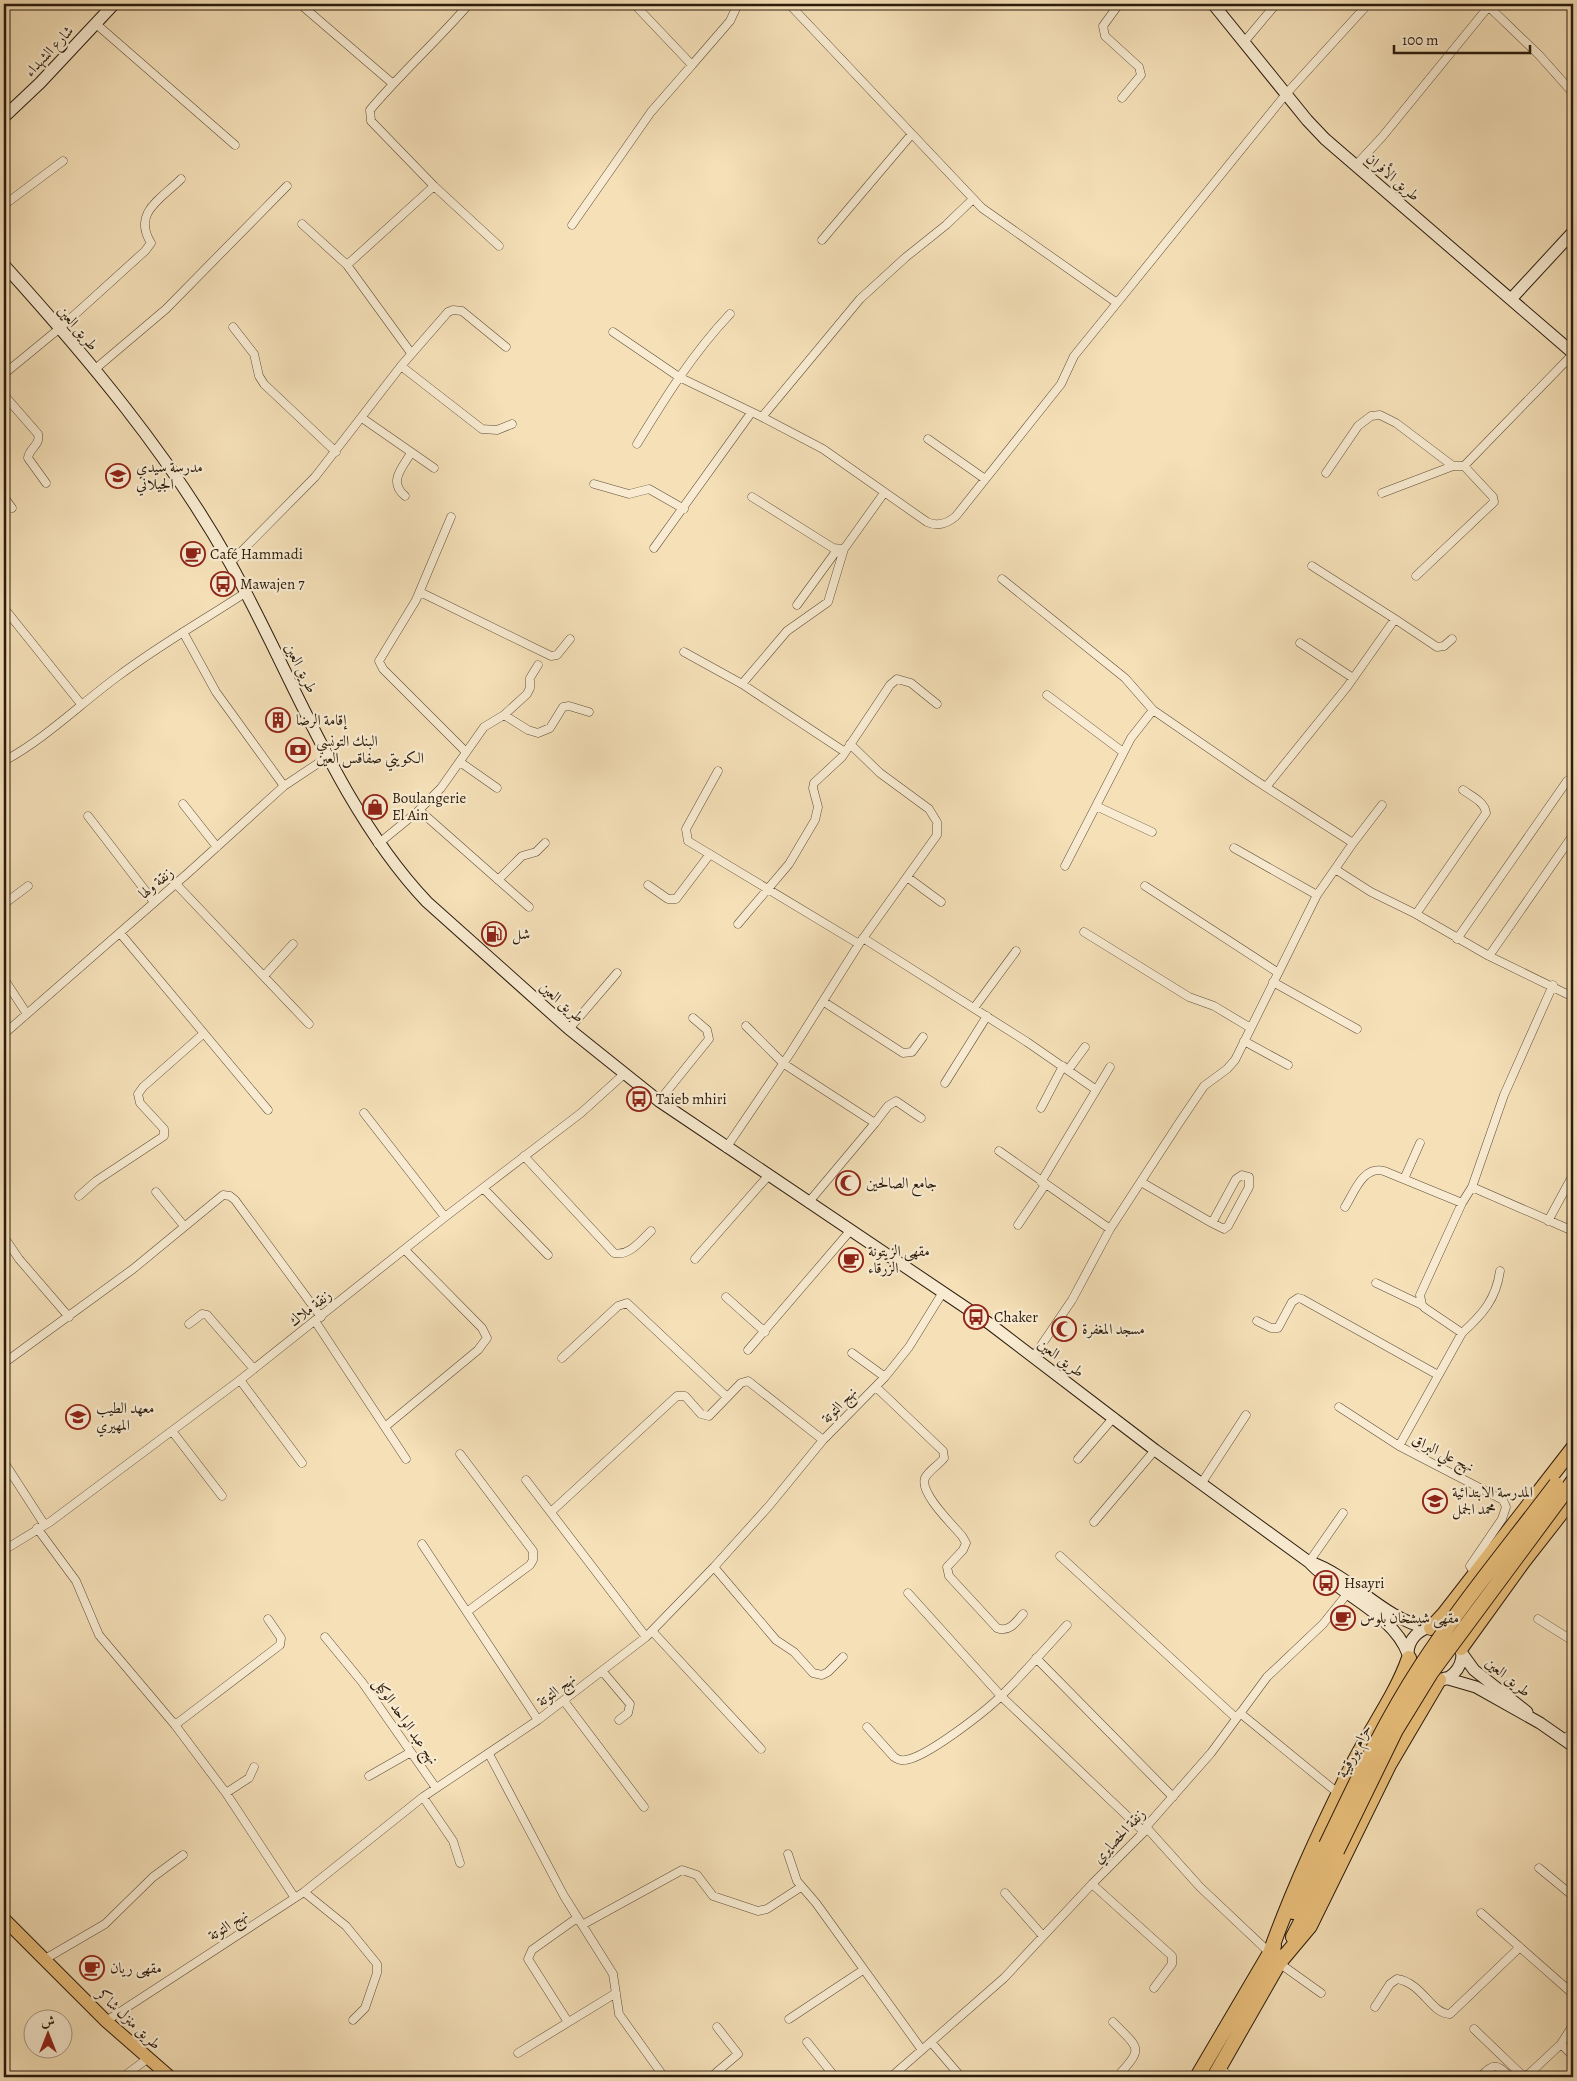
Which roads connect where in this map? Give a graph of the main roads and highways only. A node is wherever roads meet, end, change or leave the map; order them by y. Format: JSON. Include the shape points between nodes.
{"nodes":[{"id":1,"x":114,"y":4,"type":"edge"},
{"id":2,"x":1213,"y":4,"type":"edge"},
{"id":3,"x":4,"y":117,"type":"edge"},
{"id":4,"x":1573,"y":232,"type":"edge"},
{"id":5,"x":4,"y":266,"type":"edge"},
{"id":6,"x":1512,"y":298,"type":"junction"},
{"id":7,"x":1573,"y":354,"type":"edge"},
{"id":8,"x":1573,"y":1448,"type":"edge"},
{"id":9,"x":1573,"y":1461,"type":"edge"},
{"id":10,"x":1567,"y":1489,"type":"edge"},
{"id":11,"x":1309,"y":1562,"type":"junction"},
{"id":12,"x":1429,"y":1628,"type":"junction"},
{"id":13,"x":1461,"y":1650,"type":"junction"},
{"id":14,"x":1408,"y":1656,"type":"junction"},
{"id":15,"x":1442,"y":1679,"type":"junction"},
{"id":16,"x":1540,"y":1723,"type":"junction"},
{"id":17,"x":1569,"y":1743,"type":"edge"},
{"id":18,"x":4,"y":1919,"type":"edge"},
{"id":19,"x":1274,"y":1958,"type":"junction"},
{"id":20,"x":1216,"y":2073,"type":"edge"},
{"id":21,"x":170,"y":2077,"type":"edge"},
{"id":22,"x":1197,"y":2077,"type":"edge"}],
"edges":[{"from":1,"to":3,"type":"main road","name":"شارع الشهداء"},
{"from":2,"to":6,"type":"main road","name":"طريق الأفران","via":[[1325,139]]},
{"from":4,"to":6,"type":"main road"},
{"from":5,"to":11,"type":"main road","name":"طريق العين","via":[[60,328],[164,458],[230,563],[378,844],[427,902],[623,1075],[1034,1356],[1155,1450]]},
{"from":6,"to":7,"type":"main road","name":"طريق الأفران"},
{"from":8,"to":12,"type":"highway","via":[[1476,1574]]},
{"from":9,"to":10,"type":"highway","name":"حزام بورقيبة"},
{"from":10,"to":13,"type":"highway"},
{"from":10,"to":19,"type":"highway","name":"حزام بورقيبة","bridge":true,"via":[[1431,1673],[1396,1730]]},
{"from":11,"to":12,"type":"main road","name":"طريق العين","via":[[1328,1568],[1404,1621]]},
{"from":11,"to":14,"type":"main road","name":"طريق العين","via":[[1322,1576],[1388,1624],[1399,1635]]},
{"from":12,"to":13,"type":"main road","via":[[1443,1628],[1451,1632]]},
{"from":12,"to":14,"type":"main road","via":[[1413,1638]]},
{"from":13,"to":15,"type":"main road","via":[[1460,1664]]},
{"from":13,"to":16,"type":"main road","name":"طريق العين","via":[[1474,1670]]},
{"from":14,"to":15,"type":"main road","via":[[1414,1671],[1421,1677]]},
{"from":14,"to":19,"type":"highway","via":[[1403,1675],[1376,1720],[1290,1898]]},
{"from":15,"to":16,"type":"main road","name":"طريق العين","via":[[1476,1687]]},
{"from":15,"to":19,"type":"highway","via":[[1389,1765],[1310,1926]]},
{"from":16,"to":17,"type":"main road","name":"طريق العين"},
{"from":18,"to":21,"type":"main road","name":"طريق منزل شاكر","via":[[106,2021]]},
{"from":19,"to":20,"type":"highway","name":"حزام بورقيبة"},
{"from":19,"to":22,"type":"highway","name":"حزام بورقيبة"}]}
